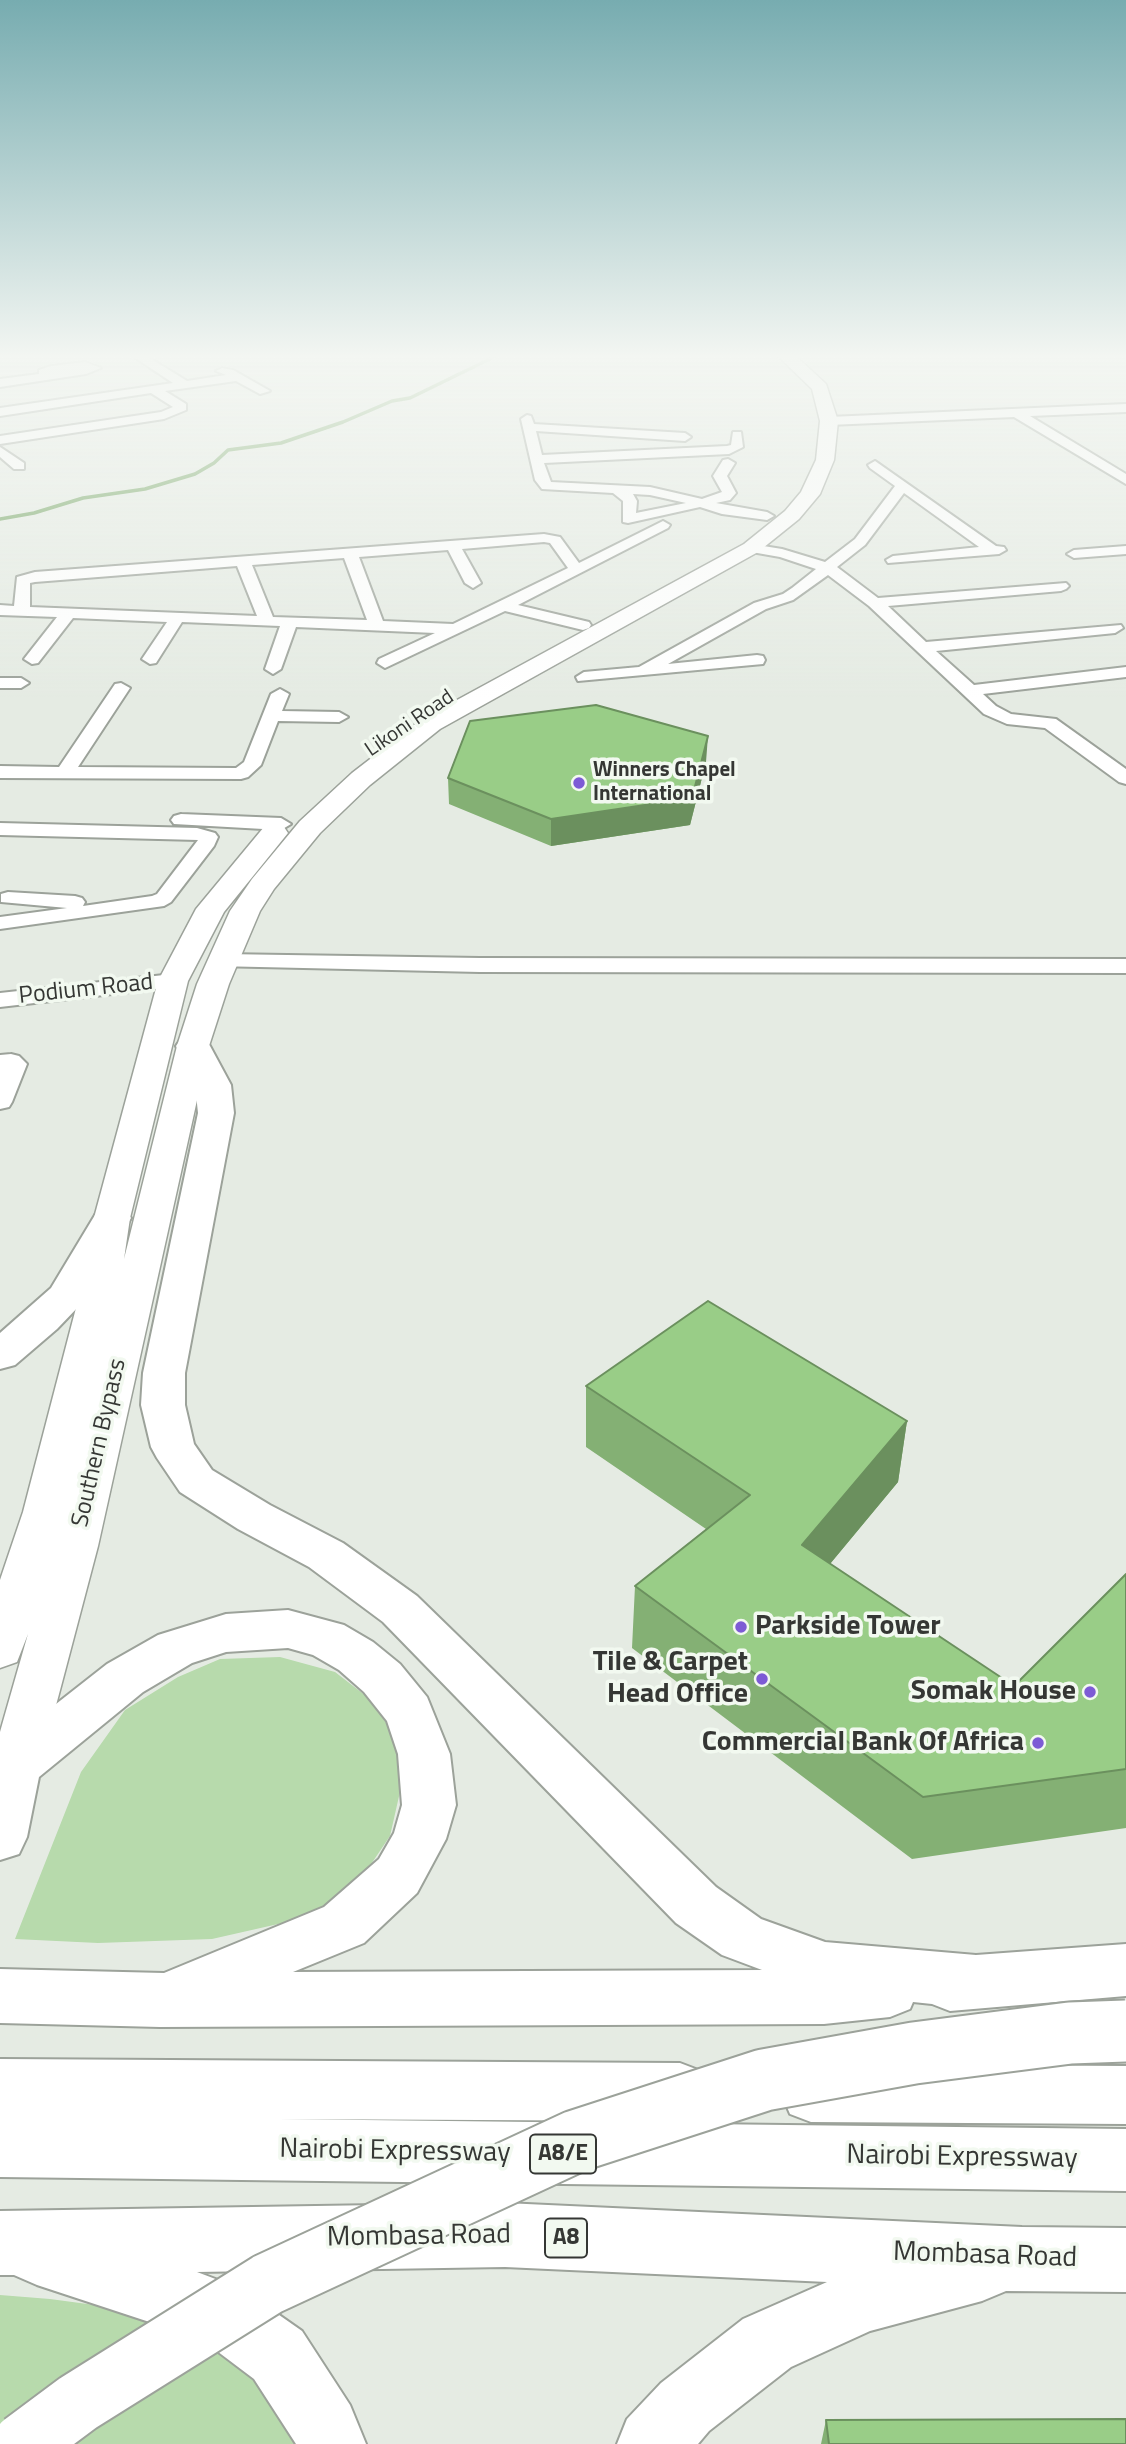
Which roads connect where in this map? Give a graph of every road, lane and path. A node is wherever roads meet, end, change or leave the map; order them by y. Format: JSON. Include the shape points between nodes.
{"nodes":[{"id":1,"x":541,"y":471,"type":"edge"},
{"id":2,"x":723,"y":471,"type":"edge"},
{"id":3,"x":800,"y":471,"type":"edge"},
{"id":4,"x":820,"y":471,"type":"edge"},
{"id":5,"x":883,"y":471,"type":"edge"},
{"id":6,"x":903,"y":485,"type":"junction"},
{"id":7,"x":612,"y":488,"type":"junction"},
{"id":8,"x":701,"y":503,"type":"junction"},
{"id":9,"x":767,"y":516,"type":"junction"},
{"id":10,"x":663,"y":525,"type":"dead end"},
{"id":11,"x":453,"y":545,"type":"junction"},
{"id":12,"x":751,"y":548,"type":"junction"},
{"id":13,"x":1126,"y":550,"type":"edge"},
{"id":14,"x":1106,"y":551,"type":"junction"},
{"id":15,"x":350,"y":553,"type":"junction"},
{"id":16,"x":1074,"y":554,"type":"dead end"},
{"id":17,"x":893,"y":560,"type":"dead end"},
{"id":18,"x":243,"y":561,"type":"junction"},
{"id":19,"x":1126,"y":565,"type":"edge"},
{"id":20,"x":827,"y":567,"type":"junction"},
{"id":21,"x":577,"y":570,"type":"junction"},
{"id":22,"x":137,"y":576,"type":"joint"},
{"id":23,"x":473,"y":583,"type":"dead end"},
{"id":24,"x":1061,"y":586,"type":"dead end"},
{"id":25,"x":479,"y":599,"type":"dead end"},
{"id":26,"x":875,"y":603,"type":"junction"},
{"id":27,"x":0,"y":610,"type":"edge"},
{"id":28,"x":22,"y":610,"type":"junction"},
{"id":29,"x":497,"y":610,"type":"junction"},
{"id":30,"x":69,"y":612,"type":"junction"},
{"id":31,"x":178,"y":617,"type":"junction"},
{"id":32,"x":266,"y":619,"type":"junction"},
{"id":33,"x":290,"y":620,"type":"junction"},
{"id":34,"x":376,"y":624,"type":"junction"},
{"id":35,"x":402,"y":625,"type":"junction"},
{"id":36,"x":583,"y":625,"type":"junction"},
{"id":37,"x":1115,"y":628,"type":"dead end"},
{"id":38,"x":459,"y":629,"type":"junction"},
{"id":39,"x":925,"y":647,"type":"junction"},
{"id":40,"x":32,"y":659,"type":"dead end"},
{"id":41,"x":150,"y":659,"type":"dead end"},
{"id":42,"x":757,"y":660,"type":"dead end"},
{"id":43,"x":382,"y":668,"type":"joint"},
{"id":44,"x":273,"y":669,"type":"dead end"},
{"id":45,"x":643,"y":671,"type":"junction"},
{"id":46,"x":1126,"y":672,"type":"edge"},
{"id":47,"x":584,"y":677,"type":"dead end"},
{"id":48,"x":0,"y":683,"type":"edge"},
{"id":49,"x":21,"y":683,"type":"dead end"},
{"id":50,"x":121,"y":688,"type":"dead end"},
{"id":51,"x":970,"y":691,"type":"junction"},
{"id":52,"x":280,"y":694,"type":"dead end"},
{"id":53,"x":271,"y":716,"type":"junction"},
{"id":54,"x":339,"y":717,"type":"dead end"},
{"id":55,"x":0,"y":772,"type":"edge"},
{"id":56,"x":66,"y":772,"type":"junction"},
{"id":57,"x":1126,"y":778,"type":"edge"},
{"id":58,"x":0,"y":813,"type":"edge"},
{"id":59,"x":281,"y":824,"type":"junction"},
{"id":60,"x":310,"y":827,"type":"junction"},
{"id":61,"x":0,"y":829,"type":"edge"},
{"id":62,"x":20,"y":877,"type":"dead end"},
{"id":63,"x":4,"y":904,"type":"edge"},
{"id":64,"x":144,"y":905,"type":"junction"},
{"id":65,"x":0,"y":923,"type":"edge"},
{"id":66,"x":223,"y":961,"type":"junction"},
{"id":67,"x":1126,"y":966,"type":"edge"},
{"id":68,"x":173,"y":981,"type":"junction"},
{"id":69,"x":0,"y":1000,"type":"edge"},
{"id":70,"x":193,"y":1046,"type":"junction"},
{"id":71,"x":0,"y":1062,"type":"edge"},
{"id":72,"x":0,"y":1102,"type":"edge"},
{"id":73,"x":113,"y":1218,"type":"junction"},
{"id":74,"x":0,"y":1355,"type":"edge"},
{"id":75,"x":0,"y":1649,"type":"edge"},
{"id":76,"x":15,"y":1766,"type":"junction"},
{"id":77,"x":0,"y":1837,"type":"edge"},
{"id":78,"x":1126,"y":1970,"type":"edge"},
{"id":79,"x":974,"y":1981,"type":"junction"},
{"id":80,"x":0,"y":1996,"type":"edge"},
{"id":81,"x":160,"y":2000,"type":"junction"},
{"id":82,"x":1126,"y":2031,"type":"edge"},
{"id":83,"x":0,"y":2088,"type":"edge"},
{"id":84,"x":1126,"y":2095,"type":"edge"},
{"id":85,"x":0,"y":2146,"type":"edge"},
{"id":86,"x":1126,"y":2160,"type":"edge"},
{"id":87,"x":2,"y":2243,"type":"edge"},
{"id":88,"x":1022,"y":2259,"type":"junction"},
{"id":89,"x":1126,"y":2260,"type":"edge"},
{"id":90,"x":23,"y":2444,"type":"edge"},
{"id":91,"x":331,"y":2444,"type":"edge"},
{"id":92,"x":652,"y":2444,"type":"edge"}],
"edges":[{"from":1,"to":7,"type":"street","via":[[547,486]]},
{"from":2,"to":8,"type":"street","via":[[727,495]]},
{"from":3,"to":9,"type":"main road","name":"Likoni Road"},
{"from":4,"to":12,"type":"main road","name":"Likoni Road","via":[[810,494],[774,532]]},
{"from":5,"to":6,"type":"street"},
{"from":6,"to":17,"type":"street","via":[[999,550]]},
{"from":6,"to":20,"type":"street","via":[[860,542]]},
{"from":7,"to":8,"type":"street","via":[[661,492]]},
{"from":7,"to":8,"type":"street","via":[[626,494],[628,519]]},
{"from":8,"to":9,"type":"street"},
{"from":9,"to":36,"type":"main road","name":"Likoni Road","via":[[709,556]]},
{"from":10,"to":21,"type":"street","via":[[603,550]]},
{"from":11,"to":15,"type":"street"},
{"from":11,"to":21,"type":"street","via":[[551,539]]},
{"from":11,"to":23,"type":"street"},
{"from":12,"to":20,"type":"street"},
{"from":12,"to":60,"type":"main road","name":"Likoni Road","via":[[431,724],[360,779]]},
{"from":13,"to":14,"type":"street"},
{"from":14,"to":16,"type":"street"},
{"from":14,"to":19,"type":"street"},
{"from":15,"to":18,"type":"street"},
{"from":15,"to":34,"type":"street"},
{"from":18,"to":22,"type":"street"},
{"from":18,"to":32,"type":"street"},
{"from":20,"to":26,"type":"street"},
{"from":20,"to":45,"type":"street","via":[[788,597],[760,606]]},
{"from":21,"to":29,"type":"street"},
{"from":22,"to":28,"type":"street","via":[[25,579]]},
{"from":24,"to":26,"type":"street"},
{"from":25,"to":29,"type":"street"},
{"from":26,"to":39,"type":"street"},
{"from":27,"to":28,"type":"street"},
{"from":28,"to":30,"type":"street"},
{"from":29,"to":36,"type":"street"},
{"from":29,"to":38,"type":"street"},
{"from":30,"to":31,"type":"street","via":[[139,610]]},
{"from":30,"to":40,"type":"street"},
{"from":31,"to":32,"type":"street"},
{"from":31,"to":41,"type":"street"},
{"from":32,"to":33,"type":"street"},
{"from":33,"to":34,"type":"street"},
{"from":33,"to":44,"type":"street"},
{"from":34,"to":35,"type":"street"},
{"from":35,"to":38,"type":"street"},
{"from":35,"to":43,"type":"street"},
{"from":36,"to":59,"type":"main road","name":"Likoni Road","via":[[409,720]]},
{"from":37,"to":39,"type":"street"},
{"from":38,"to":43,"type":"street"},
{"from":39,"to":51,"type":"street"},
{"from":42,"to":45,"type":"street"},
{"from":45,"to":47,"type":"street"},
{"from":46,"to":51,"type":"street"},
{"from":48,"to":49,"type":"street"},
{"from":50,"to":56,"type":"street"},
{"from":51,"to":57,"type":"street","via":[[1007,719],[1057,726]]},
{"from":52,"to":53,"type":"street"},
{"from":53,"to":54,"type":"street"},
{"from":53,"to":56,"type":"street","via":[[252,765],[241,772]]},
{"from":55,"to":56,"type":"street"},
{"from":58,"to":59,"type":"street"},
{"from":59,"to":60,"type":"main road"},
{"from":59,"to":68,"type":"main road","name":"Likoni Road","via":[[212,909]]},
{"from":60,"to":66,"type":"main road","name":"Likoni Road","via":[[245,911]]},
{"from":61,"to":64,"type":"street","via":[[208,837],[164,898]]},
{"from":62,"to":63,"type":"street"},
{"from":63,"to":64,"type":"street"},
{"from":64,"to":65,"type":"street"},
{"from":66,"to":67,"type":"street"},
{"from":66,"to":70,"type":"main road","name":"Likoni Road"},
{"from":68,"to":69,"type":"street","name":"Podium Road"},
{"from":68,"to":73,"type":"main road","name":"Likoni Road"},
{"from":70,"to":76,"type":"main road","name":"Southern Bypass","via":[[76,1546]]},
{"from":70,"to":79,"type":"highway","via":[[213,1085],[216,1113],[164,1373],[163,1405],[173,1447],[196,1481],[326,1555],[400,1609],[696,1905],[742,1937],[825,1968]]},
{"from":71,"to":72,"type":"street","via":[[15,1064]]},
{"from":73,"to":74,"type":"highway","via":[[66,1296]]},
{"from":73,"to":75,"type":"main road","name":"Southern Bypass","via":[[102,1282],[45,1512]]},
{"from":76,"to":77,"type":"highway","name":"Southern Bypass"},
{"from":76,"to":81,"type":"highway","via":[[125,1678],[174,1649],[226,1633],[288,1629],[327,1639],[383,1678],[410,1712],[424,1754],[429,1805],[419,1839],[398,1876],[344,1925]]},
{"from":78,"to":79,"type":"highway"},
{"from":79,"to":81,"type":"highway","via":[[824,1997]]},
{"from":80,"to":81,"type":"highway"},
{"from":82,"to":90,"type":"highway","bridge":true,"via":[[1070,2033],[914,2053],[764,2080],[576,2141],[268,2284],[78,2403]]},
{"from":83,"to":84,"type":"highway"},
{"from":85,"to":86,"type":"highway","name":"Nairobi Expressway","number":"A8/E"},
{"from":87,"to":88,"type":"highway","name":"Mombasa Road","number":"A8","via":[[505,2235]]},
{"from":87,"to":91,"type":"highway","via":[[219,2312],[278,2355]]},
{"from":88,"to":89,"type":"highway","name":"Mombasa Road","number":"A8"},
{"from":88,"to":92,"type":"highway","via":[[865,2299],[766,2343],[685,2407]]}]}
